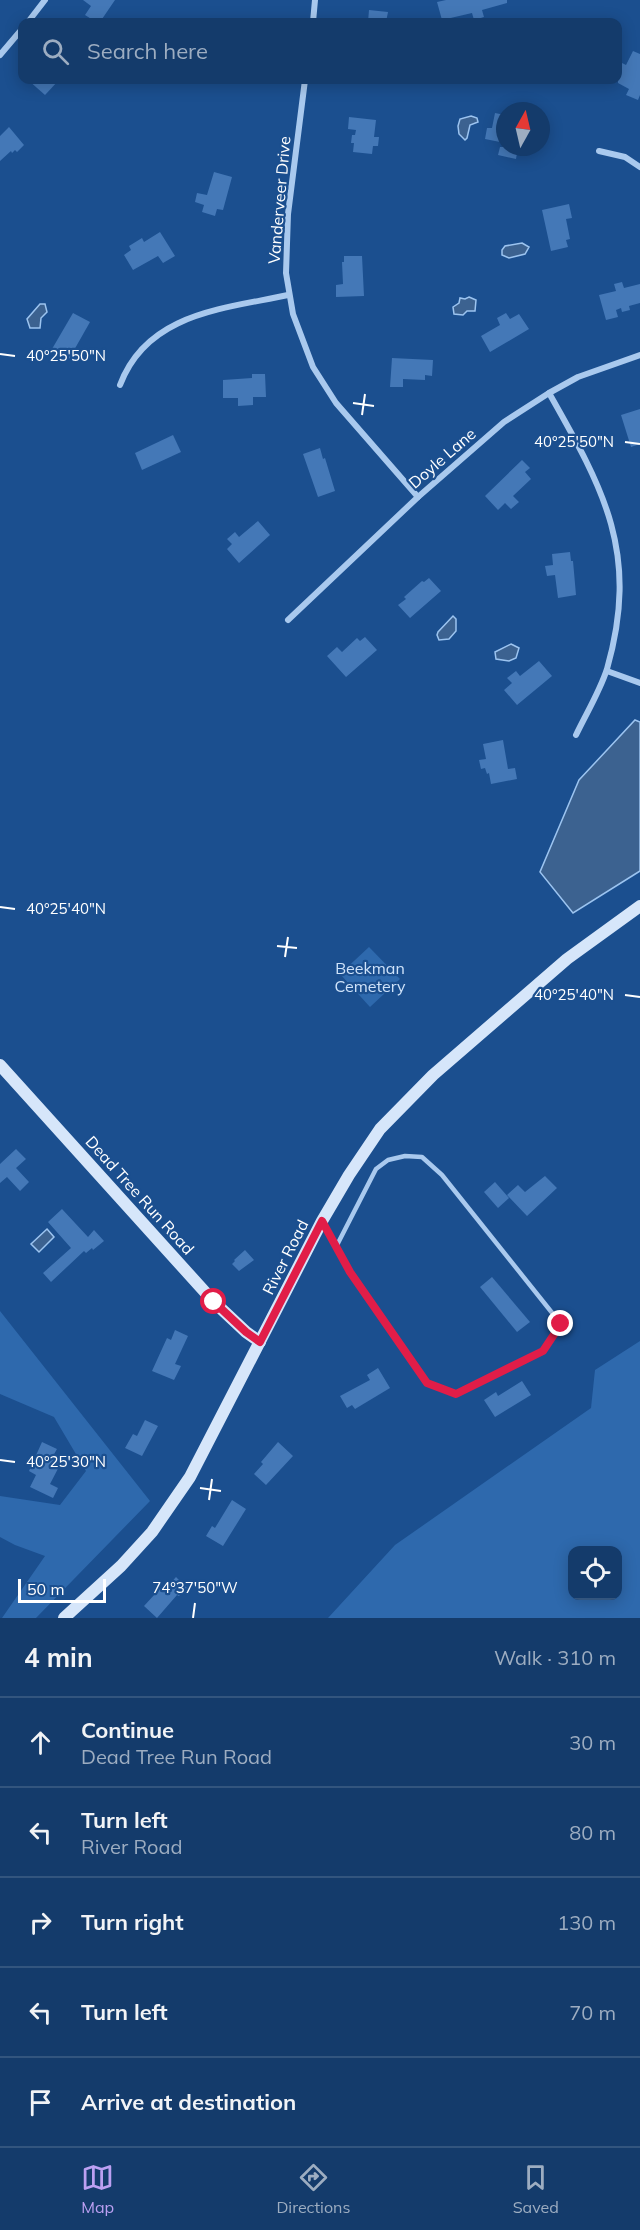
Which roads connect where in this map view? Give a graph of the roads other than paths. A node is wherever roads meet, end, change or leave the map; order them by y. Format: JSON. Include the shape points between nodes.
{"nodes":[{"id":1,"x":45,"y":0,"type":"edge"},
{"id":2,"x":315,"y":0,"type":"edge"},
{"id":3,"x":31,"y":18,"type":"edge"},
{"id":4,"x":313,"y":18,"type":"edge"},
{"id":5,"x":18,"y":34,"type":"edge"},
{"id":6,"x":0,"y":55,"type":"edge"},
{"id":7,"x":304,"y":84,"type":"edge"},
{"id":8,"x":599,"y":151,"type":"dead end"},
{"id":9,"x":640,"y":167,"type":"edge"},
{"id":10,"x":288,"y":295,"type":"junction"},
{"id":11,"x":640,"y":355,"type":"edge"},
{"id":12,"x":120,"y":385,"type":"dead end"},
{"id":13,"x":549,"y":393,"type":"junction"},
{"id":14,"x":418,"y":497,"type":"junction"},
{"id":15,"x":288,"y":620,"type":"dead end"},
{"id":16,"x":607,"y":671,"type":"junction"},
{"id":17,"x":640,"y":683,"type":"edge"},
{"id":18,"x":576,"y":735,"type":"dead end"},
{"id":19,"x":640,"y":906,"type":"edge"},
{"id":20,"x":0,"y":1065,"type":"edge"},
{"id":21,"x":322,"y":1221,"type":"junction"},
{"id":22,"x":336,"y":1246,"type":"junction"},
{"id":23,"x":260,"y":1342,"type":"junction"},
{"id":24,"x":64,"y":1618,"type":"edge"}],
"edges":[{"from":1,"to":3,"type":"street"},
{"from":2,"to":4,"type":"street"},
{"from":5,"to":6,"type":"street"},
{"from":7,"to":10,"type":"street","name":"Vanderveer Drive","via":[[288,214]]},
{"from":8,"to":9,"type":"street","via":[[626,157]]},
{"from":10,"to":12,"type":"street","via":[[176,322],[139,351]]},
{"from":10,"to":14,"type":"street","name":"Vanderveer Drive","via":[[313,367],[336,403]]},
{"from":11,"to":13,"type":"street","name":"Doyle Lane","via":[[578,377]]},
{"from":13,"to":14,"type":"street","name":"Doyle Lane","via":[[504,422]]},
{"from":13,"to":16,"type":"street","via":[[591,466],[607,502],[620,550],[618,632]]},
{"from":14,"to":15,"type":"street","name":"Doyle Lane"},
{"from":16,"to":17,"type":"street"},
{"from":16,"to":18,"type":"street"},
{"from":19,"to":21,"type":"main road","name":"River Road","via":[[567,958],[393,1114]]},
{"from":20,"to":23,"type":"main road","name":"Dead Tree Run Road","via":[[214,1302]]},
{"from":21,"to":22,"type":"lane"},
{"from":21,"to":23,"type":"main road","name":"River Road"},
{"from":22,"to":22,"type":"lane","via":[[427,1383],[456,1394],[543,1351],[561,1324],[442,1175],[422,1157],[388,1160],[376,1169]]},
{"from":23,"to":24,"type":"main road","name":"River Road","via":[[190,1478],[152,1532]]}]}
